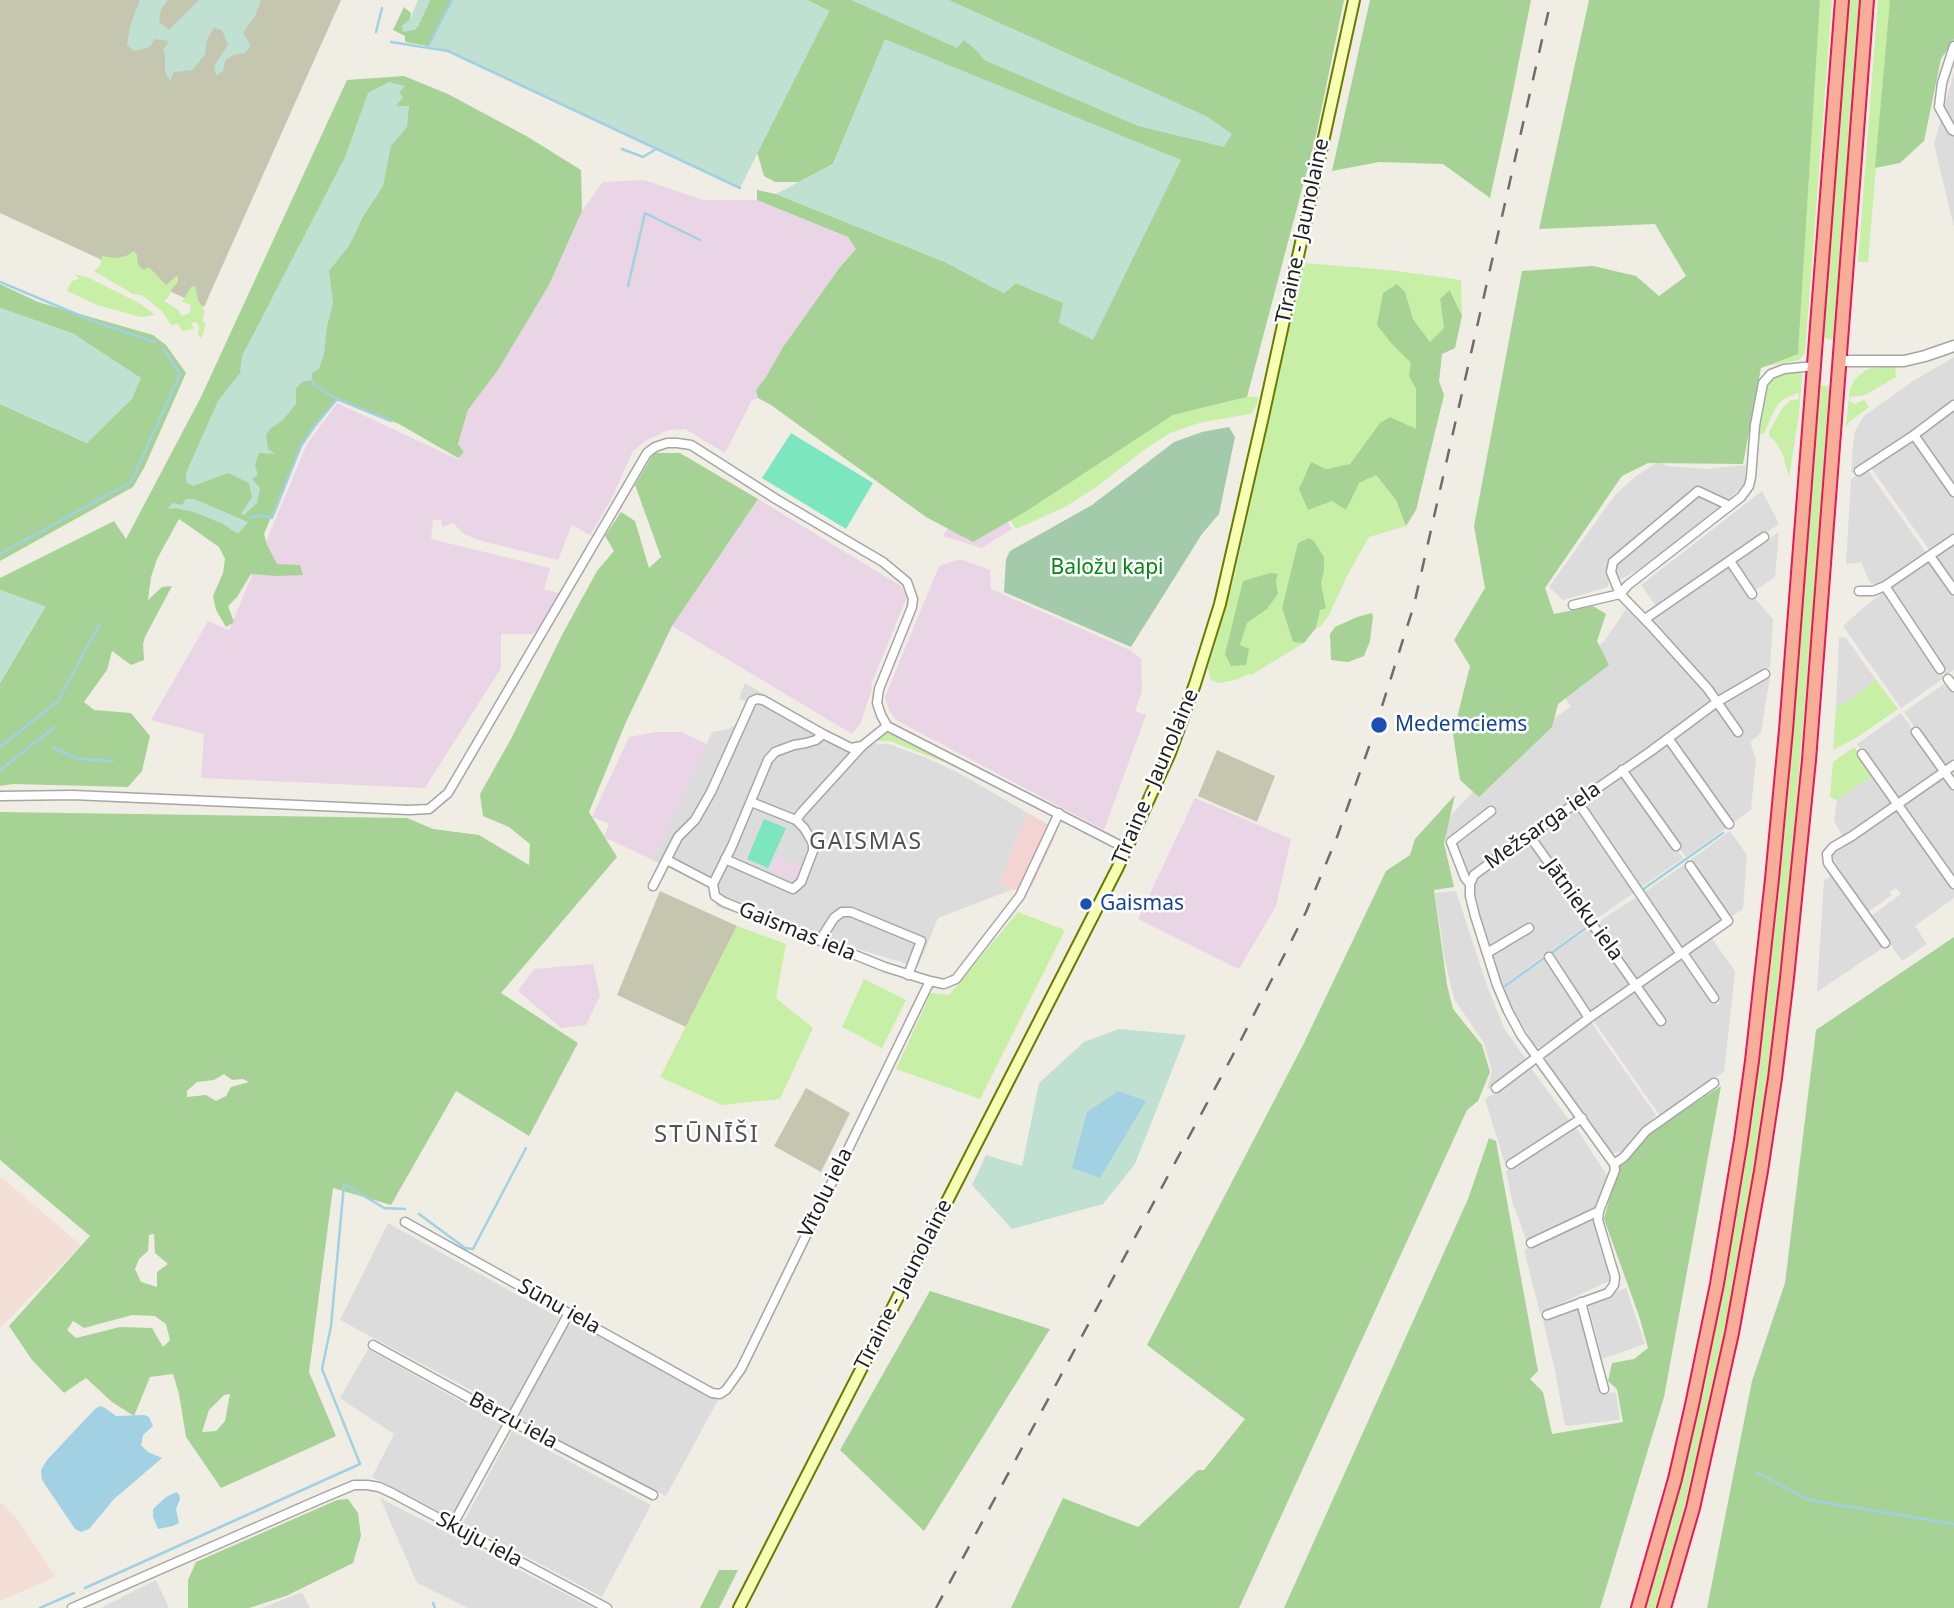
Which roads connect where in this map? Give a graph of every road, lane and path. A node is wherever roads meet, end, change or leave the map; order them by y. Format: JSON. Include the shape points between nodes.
{"nodes":[{"id":1,"x":1354,"y":0,"type":"edge"},
{"id":2,"x":1842,"y":0,"type":"edge"},
{"id":3,"x":1867,"y":0,"type":"edge"},
{"id":4,"x":1954,"y":46,"type":"edge"},
{"id":5,"x":1954,"y":131,"type":"edge"},
{"id":6,"x":1954,"y":346,"type":"edge"},
{"id":7,"x":1840,"y":361,"type":"junction"},
{"id":8,"x":1814,"y":366,"type":"junction"},
{"id":9,"x":1954,"y":405,"type":"edge"},
{"id":10,"x":1914,"y":435,"type":"junction"},
{"id":11,"x":1858,"y":471,"type":"dead end"},
{"id":12,"x":1954,"y":492,"type":"edge"},
{"id":13,"x":1731,"y":506,"type":"junction"},
{"id":14,"x":1764,"y":537,"type":"dead end"},
{"id":15,"x":1954,"y":539,"type":"edge"},
{"id":16,"x":1930,"y":556,"type":"junction"},
{"id":17,"x":1730,"y":561,"type":"junction"},
{"id":18,"x":1885,"y":586,"type":"junction"},
{"id":19,"x":1954,"y":590,"type":"edge"},
{"id":20,"x":1858,"y":591,"type":"dead end"},
{"id":21,"x":1620,"y":594,"type":"junction"},
{"id":22,"x":1752,"y":594,"type":"dead end"},
{"id":23,"x":1573,"y":606,"type":"dead end"},
{"id":24,"x":1644,"y":618,"type":"junction"},
{"id":25,"x":1940,"y":669,"type":"dead end"},
{"id":26,"x":1765,"y":674,"type":"dead end"},
{"id":27,"x":1948,"y":679,"type":"dead end"},
{"id":28,"x":1954,"y":687,"type":"edge"},
{"id":29,"x":1717,"y":702,"type":"junction"},
{"id":30,"x":887,"y":726,"type":"junction"},
{"id":31,"x":1738,"y":732,"type":"dead end"},
{"id":32,"x":1916,"y":732,"type":"dead end"},
{"id":33,"x":822,"y":734,"type":"junction"},
{"id":34,"x":1668,"y":738,"type":"junction"},
{"id":35,"x":862,"y":747,"type":"junction"},
{"id":36,"x":1862,"y":754,"type":"dead end"},
{"id":37,"x":1954,"y":765,"type":"edge"},
{"id":38,"x":1622,"y":770,"type":"junction"},
{"id":39,"x":1945,"y":772,"type":"junction"},
{"id":40,"x":1954,"y":785,"type":"edge"},
{"id":41,"x":0,"y":796,"type":"edge"},
{"id":42,"x":1577,"y":801,"type":"junction"},
{"id":43,"x":751,"y":802,"type":"junction"},
{"id":44,"x":1899,"y":804,"type":"junction"},
{"id":45,"x":1491,"y":811,"type":"dead end"},
{"id":46,"x":1059,"y":813,"type":"junction"},
{"id":47,"x":796,"y":820,"type":"junction"},
{"id":48,"x":1729,"y":824,"type":"dead end"},
{"id":49,"x":1529,"y":835,"type":"junction"},
{"id":50,"x":1676,"y":846,"type":"dead end"},
{"id":51,"x":1127,"y":849,"type":"junction"},
{"id":52,"x":725,"y":859,"type":"junction"},
{"id":53,"x":667,"y":860,"type":"junction"},
{"id":54,"x":1690,"y":866,"type":"dead end"},
{"id":55,"x":713,"y":884,"type":"junction"},
{"id":56,"x":1470,"y":884,"type":"junction"},
{"id":57,"x":1954,"y":884,"type":"edge"},
{"id":58,"x":653,"y":886,"type":"dead end"},
{"id":59,"x":1529,"y":928,"type":"dead end"},
{"id":60,"x":820,"y":940,"type":"junction"},
{"id":61,"x":1885,"y":943,"type":"dead end"},
{"id":62,"x":1487,"y":953,"type":"junction"},
{"id":63,"x":1682,"y":953,"type":"junction"},
{"id":64,"x":1549,"y":957,"type":"dead end"},
{"id":65,"x":908,"y":975,"type":"junction"},
{"id":66,"x":930,"y":981,"type":"junction"},
{"id":67,"x":1636,"y":985,"type":"junction"},
{"id":68,"x":1714,"y":998,"type":"dead end"},
{"id":69,"x":1589,"y":1018,"type":"junction"},
{"id":70,"x":1661,"y":1021,"type":"dead end"},
{"id":71,"x":1537,"y":1056,"type":"junction"},
{"id":72,"x":1714,"y":1083,"type":"dead end"},
{"id":73,"x":1496,"y":1088,"type":"dead end"},
{"id":74,"x":1582,"y":1118,"type":"junction"},
{"id":75,"x":1511,"y":1164,"type":"dead end"},
{"id":76,"x":1615,"y":1164,"type":"junction"},
{"id":77,"x":1599,"y":1211,"type":"junction"},
{"id":78,"x":405,"y":1222,"type":"dead end"},
{"id":79,"x":1531,"y":1243,"type":"dead end"},
{"id":80,"x":1581,"y":1302,"type":"junction"},
{"id":81,"x":569,"y":1313,"type":"junction"},
{"id":82,"x":1547,"y":1315,"type":"dead end"},
{"id":83,"x":373,"y":1345,"type":"dead end"},
{"id":84,"x":1604,"y":1389,"type":"dead end"},
{"id":85,"x":712,"y":1393,"type":"joint"},
{"id":86,"x":511,"y":1421,"type":"junction"},
{"id":87,"x":653,"y":1495,"type":"dead end"},
{"id":88,"x":452,"y":1526,"type":"junction"},
{"id":89,"x":86,"y":1605,"type":"edge"},
{"id":90,"x":604,"y":1606,"type":"edge"},
{"id":91,"x":72,"y":1608,"type":"edge"},
{"id":92,"x":739,"y":1608,"type":"edge"},
{"id":93,"x":1638,"y":1608,"type":"edge"},
{"id":94,"x":1664,"y":1608,"type":"edge"}],
"edges":[{"from":1,"to":51,"type":"main road","name":"Tīraine - Jaunolaine","via":[[1220,604],[1170,753]]},
{"from":2,"to":8,"type":"highway"},
{"from":3,"to":7,"type":"highway"},
{"from":4,"to":5,"type":"street","via":[[1939,107]]},
{"from":6,"to":7,"type":"street","via":[[1904,361]]},
{"from":7,"to":94,"type":"highway","via":[[1809,760],[1775,1078],[1732,1333],[1693,1508]]},
{"from":8,"to":13,"type":"street","via":[[1784,369],[1763,383],[1749,486]]},
{"from":8,"to":93,"type":"highway","via":[[1786,730],[1741,1140],[1692,1405]]},
{"from":9,"to":10,"type":"street"},
{"from":10,"to":11,"type":"street"},
{"from":10,"to":12,"type":"street"},
{"from":13,"to":21,"type":"street"},
{"from":13,"to":21,"type":"street","via":[[1698,491],[1613,562],[1611,572]]},
{"from":14,"to":17,"type":"street"},
{"from":15,"to":16,"type":"street"},
{"from":16,"to":18,"type":"street"},
{"from":16,"to":19,"type":"street"},
{"from":17,"to":22,"type":"street"},
{"from":17,"to":24,"type":"street"},
{"from":18,"to":20,"type":"street"},
{"from":18,"to":25,"type":"street"},
{"from":21,"to":23,"type":"street"},
{"from":21,"to":24,"type":"street"},
{"from":24,"to":29,"type":"street"},
{"from":26,"to":29,"type":"street","name":"Mežsarga iela"},
{"from":27,"to":28,"type":"street"},
{"from":29,"to":31,"type":"street"},
{"from":29,"to":34,"type":"street","name":"Mežsarga iela"},
{"from":30,"to":35,"type":"street"},
{"from":30,"to":41,"type":"street","via":[[877,703],[878,689],[913,599],[901,575],[691,445],[667,443],[647,453],[448,793],[429,809]]},
{"from":30,"to":46,"type":"street"},
{"from":32,"to":39,"type":"street"},
{"from":33,"to":35,"type":"street","via":[[851,748]]},
{"from":33,"to":43,"type":"street","via":[[775,752]]},
{"from":33,"to":53,"type":"street","via":[[763,700],[752,701],[711,792]]},
{"from":34,"to":38,"type":"street","name":"Mežsarga iela"},
{"from":34,"to":48,"type":"street"},
{"from":35,"to":47,"type":"street"},
{"from":36,"to":44,"type":"street"},
{"from":37,"to":39,"type":"street"},
{"from":38,"to":42,"type":"street","name":"Mežsarga iela"},
{"from":38,"to":50,"type":"street"},
{"from":39,"to":40,"type":"street"},
{"from":39,"to":44,"type":"street"},
{"from":42,"to":49,"type":"street","name":"Mežsarga iela"},
{"from":42,"to":63,"type":"street"},
{"from":43,"to":47,"type":"street"},
{"from":43,"to":52,"type":"street"},
{"from":44,"to":57,"type":"street"},
{"from":44,"to":61,"type":"street","via":[[1827,854],[1828,863]]},
{"from":45,"to":56,"type":"street","via":[[1451,842]]},
{"from":46,"to":51,"type":"street"},
{"from":46,"to":66,"type":"street","name":"Gaismas iela","via":[[1008,913],[956,979],[944,984]]},
{"from":47,"to":52,"type":"street","via":[[813,843],[797,887]]},
{"from":49,"to":56,"type":"street","name":"Mežsarga iela","via":[[1474,875]]},
{"from":49,"to":67,"type":"street","name":"Jātnieku iela"},
{"from":51,"to":92,"type":"main road","name":"Tīraine - Jaunolaine"},
{"from":52,"to":55,"type":"street"},
{"from":53,"to":55,"type":"street","name":"Gaismas iela"},
{"from":53,"to":58,"type":"street"},
{"from":54,"to":63,"type":"street","via":[[1728,921]]},
{"from":55,"to":60,"type":"street","name":"Gaismas iela","via":[[715,896],[724,902]]},
{"from":56,"to":62,"type":"street","name":"Mežsarga iela"},
{"from":59,"to":62,"type":"street"},
{"from":60,"to":65,"type":"street","name":"Gaismas iela"},
{"from":60,"to":65,"type":"street","via":[[834,918],[851,912],[920,941]]},
{"from":62,"to":71,"type":"street","name":"Mežsarga iela","via":[[1508,1011]]},
{"from":63,"to":67,"type":"street"},
{"from":63,"to":68,"type":"street"},
{"from":64,"to":69,"type":"street"},
{"from":65,"to":66,"type":"street","name":"Gaismas iela"},
{"from":66,"to":85,"type":"street","name":"Vītolu iela","via":[[741,1369],[726,1390]]},
{"from":67,"to":69,"type":"street"},
{"from":67,"to":70,"type":"street","name":"Jātnieku iela"},
{"from":69,"to":71,"type":"street"},
{"from":71,"to":73,"type":"street"},
{"from":71,"to":74,"type":"street","name":"Mežsarga iela"},
{"from":72,"to":76,"type":"street","via":[[1646,1131]]},
{"from":74,"to":75,"type":"street"},
{"from":74,"to":76,"type":"street","name":"Mežsarga iela"},
{"from":76,"to":77,"type":"street"},
{"from":77,"to":79,"type":"street"},
{"from":77,"to":80,"type":"street","via":[[1614,1285],[1608,1293]]},
{"from":78,"to":81,"type":"street","name":"Sūnu iela"},
{"from":80,"to":82,"type":"street"},
{"from":80,"to":84,"type":"street"},
{"from":81,"to":85,"type":"street","name":"Sūnu iela"},
{"from":81,"to":86,"type":"street"},
{"from":83,"to":86,"type":"street","name":"Bērzu iela"},
{"from":86,"to":87,"type":"street","name":"Bērzu iela"},
{"from":86,"to":88,"type":"street"},
{"from":88,"to":89,"type":"street","name":"Skuju iela","via":[[379,1487],[354,1485]]},
{"from":88,"to":90,"type":"street","name":"Skuju iela"},
{"from":89,"to":91,"type":"street"}]}
